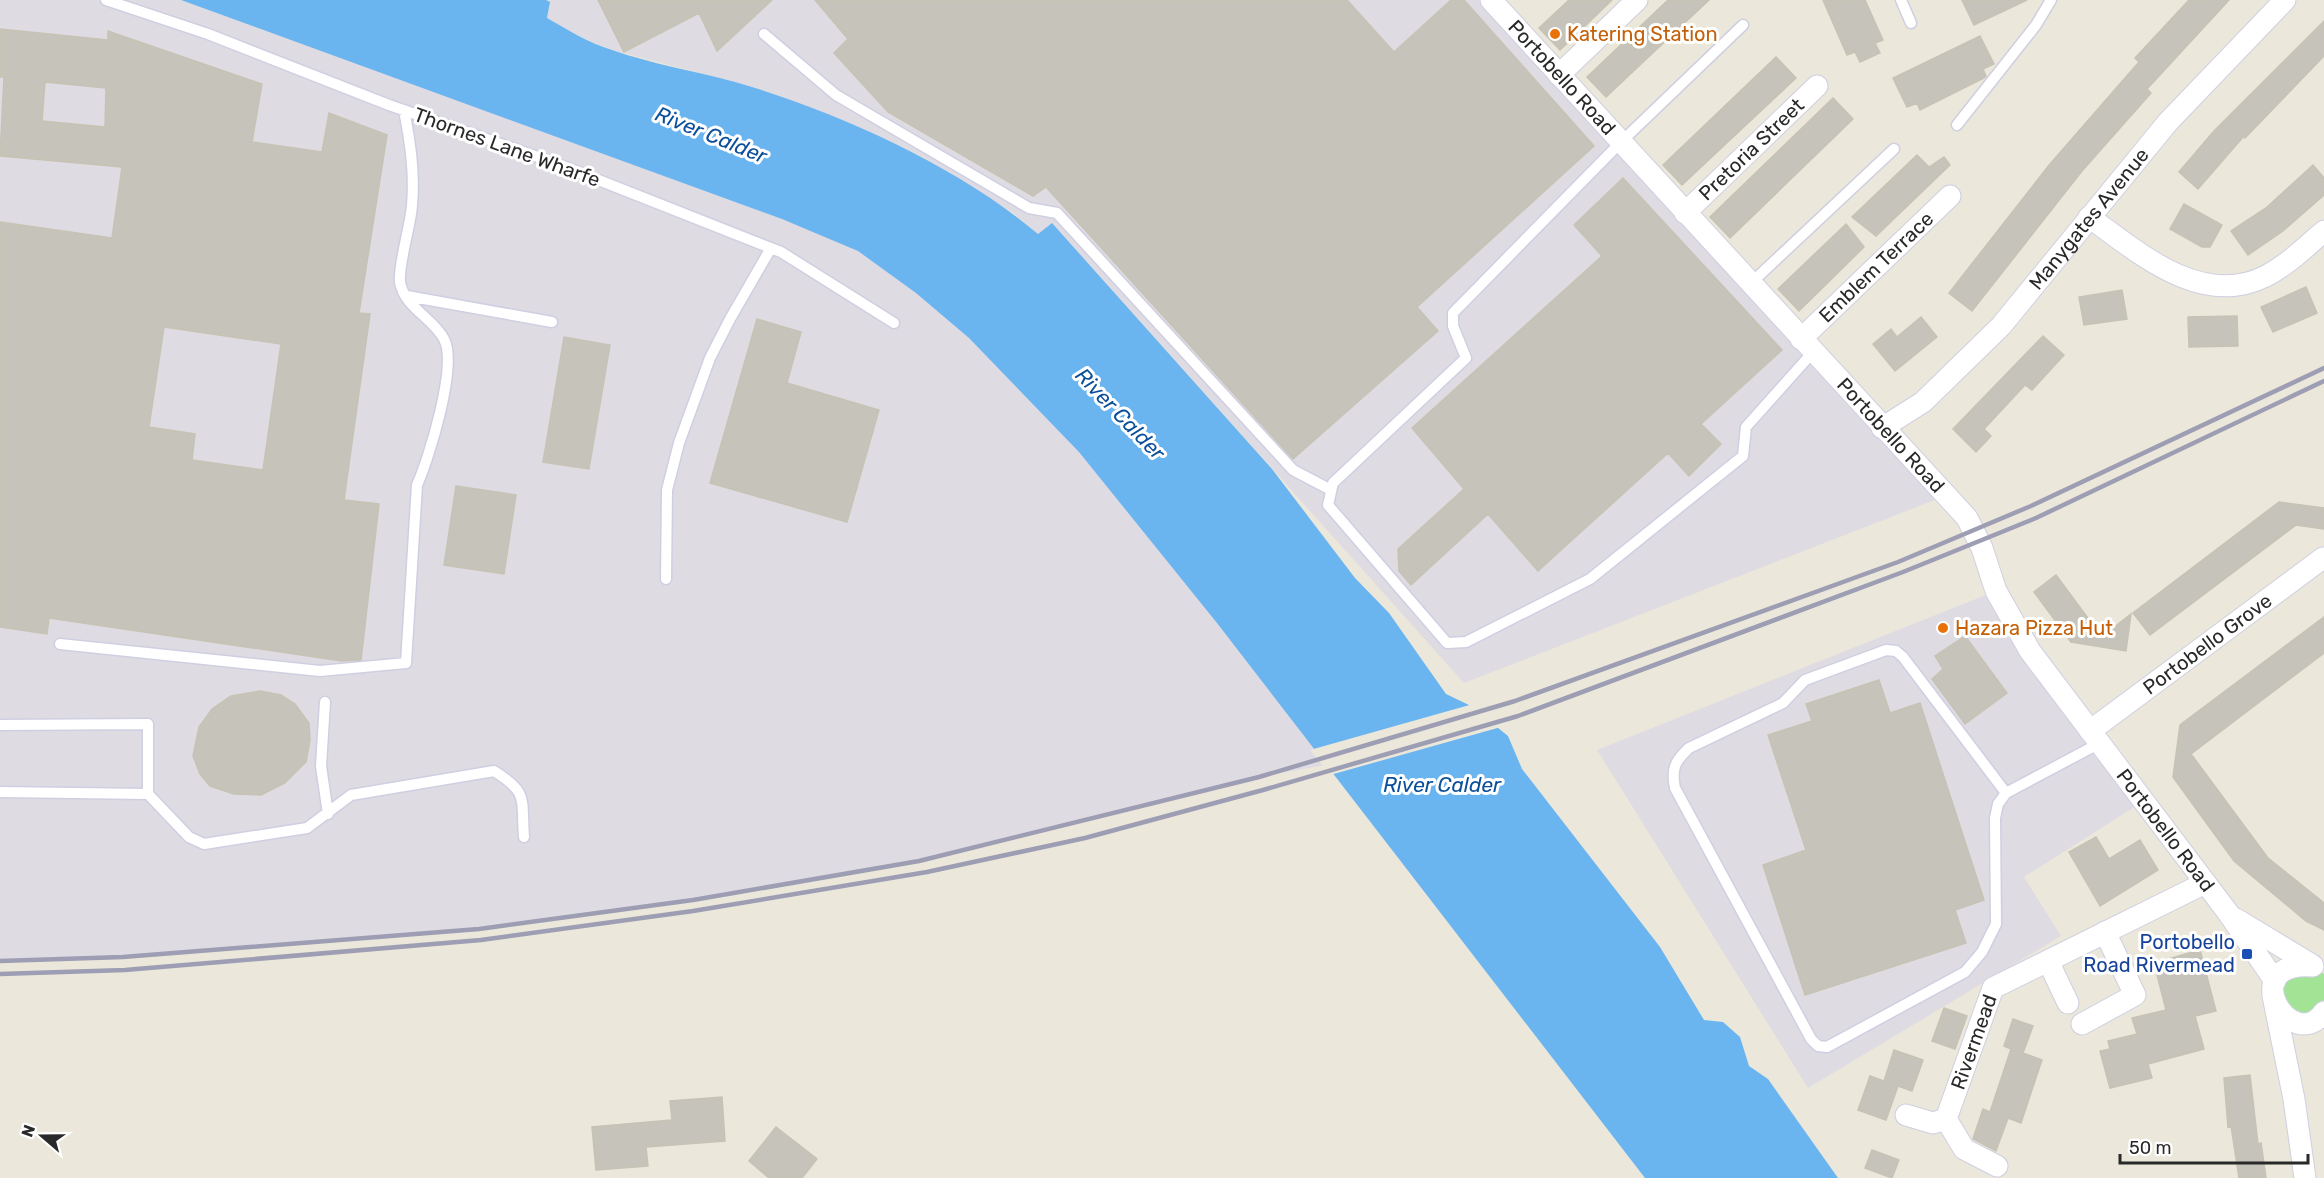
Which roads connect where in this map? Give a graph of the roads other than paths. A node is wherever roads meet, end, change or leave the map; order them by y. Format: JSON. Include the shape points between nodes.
{"nodes":[{"id":1,"x":106,"y":0,"type":"edge"},
{"id":2,"x":1638,"y":0,"type":"edge"},
{"id":3,"x":1901,"y":0,"type":"edge"},
{"id":4,"x":2051,"y":0,"type":"edge"},
{"id":5,"x":2285,"y":0,"type":"edge"},
{"id":6,"x":1494,"y":1,"type":"edge"},
{"id":7,"x":1911,"y":23,"type":"dead end"},
{"id":8,"x":1743,"y":25,"type":"dead end"},
{"id":9,"x":764,"y":34,"type":"dead end"},
{"id":10,"x":1559,"y":75,"type":"junction"},
{"id":11,"x":1817,"y":86,"type":"dead end"},
{"id":12,"x":404,"y":110,"type":"junction"},
{"id":13,"x":1958,"y":125,"type":"dead end"},
{"id":14,"x":1621,"y":142,"type":"junction"},
{"id":15,"x":1894,"y":149,"type":"dead end"},
{"id":16,"x":1950,"y":195,"type":"dead end"},
{"id":17,"x":1685,"y":213,"type":"junction"},
{"id":18,"x":2089,"y":217,"type":"junction"},
{"id":19,"x":2324,"y":231,"type":"edge"},
{"id":20,"x":771,"y":248,"type":"junction"},
{"id":21,"x":1750,"y":284,"type":"junction"},
{"id":22,"x":407,"y":296,"type":"junction"},
{"id":23,"x":552,"y":322,"type":"dead end"},
{"id":24,"x":894,"y":323,"type":"dead end"},
{"id":25,"x":1807,"y":346,"type":"junction"},
{"id":26,"x":1882,"y":428,"type":"junction"},
{"id":27,"x":1331,"y":490,"type":"junction"},
{"id":28,"x":2323,"y":558,"type":"edge"},
{"id":29,"x":666,"y":579,"type":"dead end"},
{"id":30,"x":60,"y":644,"type":"dead end"},
{"id":31,"x":325,"y":702,"type":"dead end"},
{"id":32,"x":0,"y":725,"type":"edge"},
{"id":33,"x":2095,"y":737,"type":"junction"},
{"id":34,"x":0,"y":792,"type":"edge"},
{"id":35,"x":2006,"y":793,"type":"junction"},
{"id":36,"x":148,"y":794,"type":"junction"},
{"id":37,"x":328,"y":814,"type":"junction"},
{"id":38,"x":524,"y":837,"type":"dead end"},
{"id":39,"x":2205,"y":883,"type":"junction"},
{"id":40,"x":2229,"y":914,"type":"junction"},
{"id":41,"x":2105,"y":932,"type":"junction"},
{"id":42,"x":2048,"y":961,"type":"junction"},
{"id":43,"x":2319,"y":970,"type":"edge"},
{"id":44,"x":2274,"y":989,"type":"junction"},
{"id":45,"x":2068,"y":1003,"type":"dead end"},
{"id":46,"x":2319,"y":1017,"type":"edge"},
{"id":47,"x":2082,"y":1023,"type":"dead end"},
{"id":48,"x":2288,"y":1062,"type":"junction"},
{"id":49,"x":1906,"y":1115,"type":"dead end"},
{"id":50,"x":1946,"y":1119,"type":"junction"},
{"id":51,"x":1997,"y":1166,"type":"dead end"},
{"id":52,"x":2306,"y":1178,"type":"edge"}],
"edges":[{"from":1,"to":12,"type":"lane","name":"Thornes Lane Wharfe","via":[[208,34]]},
{"from":2,"to":10,"type":"street"},
{"from":3,"to":7,"type":"lane"},
{"from":4,"to":13,"type":"lane"},
{"from":5,"to":18,"type":"street","name":"Manygates Avenue","via":[[2168,122]]},
{"from":6,"to":10,"type":"street","name":"Portobello Road"},
{"from":8,"to":14,"type":"lane"},
{"from":9,"to":27,"type":"lane","via":[[836,95],[1029,208],[1057,213],[1293,470]]},
{"from":10,"to":14,"type":"street","name":"Portobello Road"},
{"from":11,"to":17,"type":"street","name":"Pretoria Street"},
{"from":12,"to":20,"type":"lane","name":"Thornes Lane Wharfe","via":[[558,164]]},
{"from":12,"to":22,"type":"lane","via":[[413,174],[400,282]]},
{"from":14,"to":17,"type":"street","name":"Portobello Road"},
{"from":14,"to":27,"type":"lane","via":[[1453,313],[1453,326],[1466,358],[1333,483]]},
{"from":15,"to":21,"type":"lane"},
{"from":16,"to":25,"type":"street","name":"Emblem Terrace"},
{"from":17,"to":21,"type":"street","name":"Portobello Road"},
{"from":18,"to":19,"type":"street","via":[[2172,273],[2222,287],[2265,276]]},
{"from":18,"to":26,"type":"street","name":"Manygates Avenue","via":[[2001,326],[1958,371],[1923,402]]},
{"from":20,"to":24,"type":"lane","name":"Thornes Lane Wharfe"},
{"from":20,"to":29,"type":"lane","via":[[710,358],[679,443],[667,490]]},
{"from":21,"to":25,"type":"street","name":"Portobello Road"},
{"from":22,"to":23,"type":"lane"},
{"from":22,"to":30,"type":"lane","via":[[445,340],[449,364],[426,465],[417,485],[406,663],[320,671]]},
{"from":25,"to":26,"type":"street","name":"Portobello Road"},
{"from":25,"to":27,"type":"lane","via":[[1746,427],[1743,456],[1590,579],[1466,642],[1447,643],[1328,505]]},
{"from":26,"to":33,"type":"street","name":"Portobello Road","via":[[1967,518],[1975,530],[1996,591],[2030,651]]},
{"from":28,"to":33,"type":"street","name":"Portobello Grove"},
{"from":31,"to":37,"type":"lane","via":[[321,766]]},
{"from":32,"to":36,"type":"lane","via":[[148,724]]},
{"from":33,"to":35,"type":"lane"},
{"from":33,"to":39,"type":"street","name":"Portobello Road"},
{"from":34,"to":36,"type":"lane"},
{"from":35,"to":35,"type":"lane","via":[[1995,818],[1996,924],[1983,952],[1965,972],[1944,986],[1827,1047],[1818,1046],[1811,1039],[1675,788],[1672,774],[1676,760],[1689,748],[1783,703],[1805,680],[1886,650],[1903,657]]},
{"from":36,"to":37,"type":"lane","via":[[189,837],[204,844],[307,828]]},
{"from":37,"to":38,"type":"lane","via":[[351,795],[494,771],[516,785],[521,794]]},
{"from":39,"to":40,"type":"street","name":"Portobello Road"},
{"from":39,"to":41,"type":"street","name":"Rivermead"},
{"from":40,"to":43,"type":"street","name":"Portobello Road"},
{"from":40,"to":44,"type":"street","name":"Portobello Road"},
{"from":41,"to":42,"type":"street","name":"Rivermead"},
{"from":41,"to":47,"type":"street","via":[[2135,995]]},
{"from":42,"to":45,"type":"street"},
{"from":42,"to":50,"type":"street","name":"Rivermead","via":[[1992,988]]},
{"from":43,"to":44,"type":"street","name":"Portobello Road","via":[[2295,965],[2283,970]]},
{"from":44,"to":46,"type":"street","name":"Portobello Road","via":[[2277,1010],[2288,1019]]},
{"from":44,"to":48,"type":"street"},
{"from":46,"to":48,"type":"street"},
{"from":48,"to":52,"type":"street"},
{"from":49,"to":50,"type":"street","via":[[1933,1124]]},
{"from":50,"to":51,"type":"street","via":[[1964,1149]]}]}
